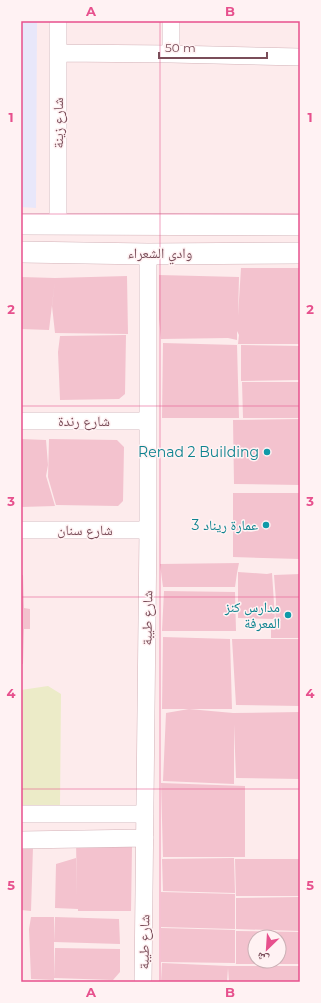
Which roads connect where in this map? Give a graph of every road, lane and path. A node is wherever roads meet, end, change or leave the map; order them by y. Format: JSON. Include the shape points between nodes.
{"nodes":[{"id":1,"x":58,"y":21,"type":"edge"},
{"id":2,"x":171,"y":21,"type":"edge"},
{"id":3,"x":58,"y":53,"type":"junction"},
{"id":4,"x":171,"y":54,"type":"junction"},
{"id":5,"x":300,"y":57,"type":"edge"},
{"id":6,"x":21,"y":224,"type":"edge"},
{"id":7,"x":58,"y":224,"type":"junction"},
{"id":8,"x":300,"y":224,"type":"edge"},
{"id":9,"x":21,"y":252,"type":"edge"},
{"id":10,"x":300,"y":253,"type":"edge"},
{"id":11,"x":148,"y":254,"type":"junction"},
{"id":12,"x":21,"y":421,"type":"edge"},
{"id":13,"x":147,"y":421,"type":"junction"},
{"id":14,"x":21,"y":530,"type":"edge"},
{"id":15,"x":148,"y":530,"type":"junction"},
{"id":16,"x":21,"y":814,"type":"edge"},
{"id":17,"x":145,"y":814,"type":"junction"},
{"id":18,"x":145,"y":838,"type":"junction"},
{"id":19,"x":21,"y":840,"type":"edge"},
{"id":20,"x":143,"y":982,"type":"edge"}],
"edges":[{"from":1,"to":3,"type":"street","name":"شارع زينة"},
{"from":2,"to":4,"type":"street"},
{"from":3,"to":4,"type":"street"},
{"from":3,"to":7,"type":"street","name":"شارع زينة"},
{"from":4,"to":5,"type":"street"},
{"from":6,"to":7,"type":"street","name":"وادي الشعراء"},
{"from":7,"to":8,"type":"street","name":"وادي الشعراء"},
{"from":9,"to":11,"type":"street","name":"وادي الشعراء"},
{"from":10,"to":11,"type":"street","name":"وادي الشعراء"},
{"from":11,"to":13,"type":"street","name":"شارع طيبة"},
{"from":12,"to":13,"type":"street","name":"شارع رندة"},
{"from":13,"to":15,"type":"street","name":"شارع طيبة"},
{"from":14,"to":15,"type":"street","name":"شارع سنان"},
{"from":15,"to":17,"type":"street","name":"شارع طيبة"},
{"from":16,"to":17,"type":"street"},
{"from":17,"to":18,"type":"street","name":"شارع طيبة"},
{"from":18,"to":19,"type":"street"},
{"from":18,"to":20,"type":"street","name":"شارع طيبة"}]}
